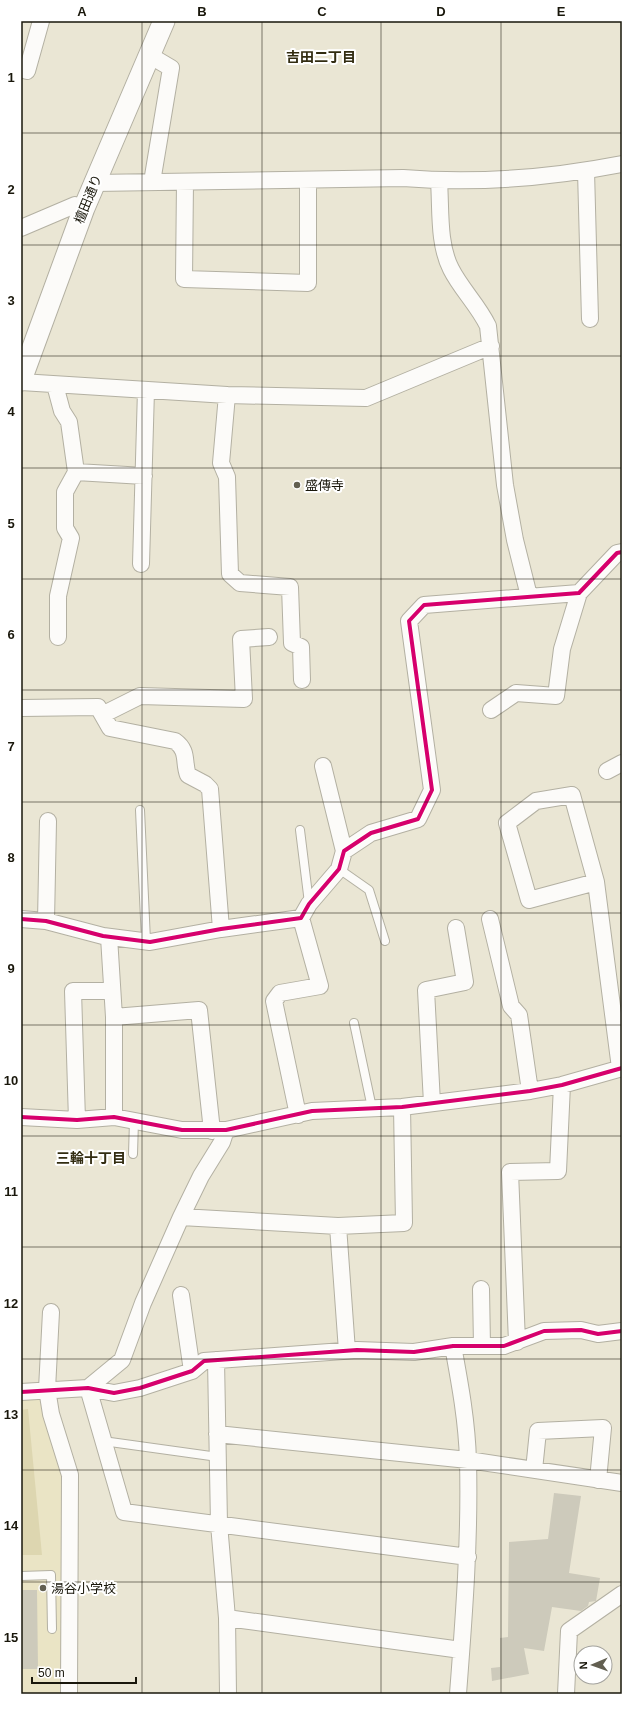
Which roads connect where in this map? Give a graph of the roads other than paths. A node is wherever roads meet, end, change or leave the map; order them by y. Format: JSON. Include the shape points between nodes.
{"nodes":[{"id":1,"x":41,"y":21,"type":"edge"},
{"id":2,"x":164,"y":21,"type":"edge"},
{"id":3,"x":149,"y":55,"type":"junction"},
{"id":4,"x":21,"y":69,"type":"edge"},
{"id":5,"x":622,"y":164,"type":"edge"},
{"id":6,"x":586,"y":171,"type":"junction"},
{"id":7,"x":308,"y":180,"type":"junction"},
{"id":8,"x":439,"y":181,"type":"junction"},
{"id":9,"x":152,"y":182,"type":"junction"},
{"id":10,"x":185,"y":182,"type":"junction"},
{"id":11,"x":94,"y":183,"type":"junction"},
{"id":12,"x":84,"y":208,"type":"junction"},
{"id":13,"x":21,"y":228,"type":"edge"},
{"id":14,"x":590,"y":320,"type":"dead end"},
{"id":15,"x":491,"y":346,"type":"junction"},
{"id":16,"x":21,"y":381,"type":"edge"},
{"id":17,"x":55,"y":384,"type":"junction"},
{"id":18,"x":146,"y":390,"type":"junction"},
{"id":19,"x":227,"y":395,"type":"junction"},
{"id":20,"x":76,"y":472,"type":"junction"},
{"id":21,"x":144,"y":476,"type":"junction"},
{"id":22,"x":622,"y":552,"type":"edge"},
{"id":23,"x":141,"y":564,"type":"dead end"},
{"id":24,"x":579,"y":593,"type":"junction"},
{"id":25,"x":529,"y":596,"type":"junction"},
{"id":26,"x":58,"y":637,"type":"dead end"},
{"id":27,"x":269,"y":637,"type":"dead end"},
{"id":28,"x":302,"y":680,"type":"dead end"},
{"id":29,"x":21,"y":708,"type":"edge"},
{"id":30,"x":491,"y":710,"type":"dead end"},
{"id":31,"x":104,"y":714,"type":"junction"},
{"id":32,"x":622,"y":763,"type":"edge"},
{"id":33,"x":323,"y":766,"type":"dead end"},
{"id":34,"x":607,"y":771,"type":"dead end"},
{"id":35,"x":140,"y":810,"type":"dead end"},
{"id":36,"x":48,"y":821,"type":"dead end"},
{"id":37,"x":300,"y":830,"type":"dead end"},
{"id":38,"x":344,"y":851,"type":"junction"},
{"id":39,"x":339,"y":869,"type":"junction"},
{"id":40,"x":596,"y":882,"type":"junction"},
{"id":41,"x":309,"y":904,"type":"junction"},
{"id":42,"x":301,"y":918,"type":"junction"},
{"id":43,"x":21,"y":919,"type":"edge"},
{"id":44,"x":490,"y":919,"type":"dead end"},
{"id":45,"x":46,"y":921,"type":"junction"},
{"id":46,"x":456,"y":928,"type":"dead end"},
{"id":47,"x":221,"y":929,"type":"junction"},
{"id":48,"x":109,"y":937,"type":"junction"},
{"id":49,"x":146,"y":941,"type":"junction"},
{"id":50,"x":385,"y":941,"type":"dead end"},
{"id":51,"x":112,"y":991,"type":"junction"},
{"id":52,"x":114,"y":1017,"type":"junction"},
{"id":53,"x":354,"y":1023,"type":"dead end"},
{"id":54,"x":621,"y":1068,"type":"edge"},
{"id":55,"x":562,"y":1085,"type":"junction"},
{"id":56,"x":530,"y":1091,"type":"junction"},
{"id":57,"x":432,"y":1103,"type":"junction"},
{"id":58,"x":402,"y":1106,"type":"junction"},
{"id":59,"x":372,"y":1108,"type":"junction"},
{"id":60,"x":298,"y":1115,"type":"junction"},
{"id":61,"x":21,"y":1117,"type":"edge"},
{"id":62,"x":114,"y":1117,"type":"junction"},
{"id":63,"x":76,"y":1120,"type":"junction"},
{"id":64,"x":134,"y":1121,"type":"junction"},
{"id":65,"x":219,"y":1131,"type":"junction"},
{"id":66,"x":133,"y":1154,"type":"dead end"},
{"id":67,"x":181,"y":1217,"type":"junction"},
{"id":68,"x":338,"y":1226,"type":"junction"},
{"id":69,"x":480,"y":1288,"type":"dead end"},
{"id":70,"x":181,"y":1295,"type":"dead end"},
{"id":71,"x":51,"y":1312,"type":"dead end"},
{"id":72,"x":622,"y":1331,"type":"edge"},
{"id":73,"x":517,"y":1342,"type":"junction"},
{"id":74,"x":453,"y":1346,"type":"junction"},
{"id":75,"x":482,"y":1346,"type":"junction"},
{"id":76,"x":347,"y":1351,"type":"junction"},
{"id":77,"x":216,"y":1360,"type":"junction"},
{"id":78,"x":192,"y":1371,"type":"junction"},
{"id":79,"x":88,"y":1388,"type":"junction"},
{"id":80,"x":47,"y":1389,"type":"junction"},
{"id":81,"x":21,"y":1392,"type":"edge"},
{"id":82,"x":217,"y":1434,"type":"junction"},
{"id":83,"x":103,"y":1441,"type":"junction"},
{"id":84,"x":218,"y":1457,"type":"junction"},
{"id":85,"x":468,"y":1460,"type":"junction"},
{"id":86,"x":534,"y":1470,"type":"junction"},
{"id":87,"x":598,"y":1480,"type":"junction"},
{"id":88,"x":622,"y":1483,"type":"edge"},
{"id":89,"x":219,"y":1524,"type":"junction"},
{"id":90,"x":468,"y":1557,"type":"junction"},
{"id":91,"x":21,"y":1576,"type":"edge"},
{"id":92,"x":622,"y":1594,"type":"edge"},
{"id":93,"x":227,"y":1618,"type":"junction"},
{"id":94,"x":52,"y":1629,"type":"dead end"},
{"id":95,"x":462,"y":1650,"type":"junction"},
{"id":96,"x":69,"y":1694,"type":"edge"},
{"id":97,"x":228,"y":1694,"type":"edge"},
{"id":98,"x":458,"y":1694,"type":"edge"},
{"id":99,"x":566,"y":1694,"type":"edge"}],
"edges":[{"from":1,"to":4,"type":"street","via":[[26,71]]},
{"from":2,"to":3,"type":"street","name":"檀田通り"},
{"from":3,"to":9,"type":"street","via":[[171,68]]},
{"from":3,"to":11,"type":"street","name":"檀田通り"},
{"from":5,"to":6,"type":"street"},
{"from":6,"to":8,"type":"street"},
{"from":6,"to":14,"type":"street"},
{"from":7,"to":8,"type":"street","via":[[403,178]]},
{"from":7,"to":10,"type":"street"},
{"from":7,"to":10,"type":"street","via":[[308,283],[184,279]]},
{"from":8,"to":15,"type":"street","via":[[443,243],[451,268],[484,317]]},
{"from":9,"to":10,"type":"street"},
{"from":9,"to":11,"type":"street"},
{"from":11,"to":12,"type":"street","name":"檀田通り"},
{"from":12,"to":13,"type":"street","via":[[75,205]]},
{"from":12,"to":16,"type":"street","name":"檀田通り"},
{"from":15,"to":19,"type":"street","via":[[366,398]]},
{"from":15,"to":25,"type":"street","via":[[505,485]]},
{"from":16,"to":17,"type":"street"},
{"from":17,"to":18,"type":"street"},
{"from":17,"to":20,"type":"street","via":[[62,410],[69,422]]},
{"from":18,"to":19,"type":"street"},
{"from":18,"to":21,"type":"street"},
{"from":19,"to":28,"type":"street","via":[[221,463],[227,477],[230,574],[240,583],[290,587],[292,643],[301,647]]},
{"from":20,"to":21,"type":"street"},
{"from":20,"to":26,"type":"street","via":[[65,492],[65,528],[71,538],[58,596]]},
{"from":21,"to":23,"type":"street"},
{"from":22,"to":24,"type":"street","via":[[617,553]]},
{"from":24,"to":25,"type":"street"},
{"from":24,"to":30,"type":"street","via":[[562,649],[556,696],[516,693]]},
{"from":25,"to":38,"type":"street","via":[[424,605],[409,621],[432,790],[418,819],[371,833]]},
{"from":27,"to":31,"type":"street","via":[[241,639],[244,699],[140,696]]},
{"from":29,"to":31,"type":"street","via":[[98,707]]},
{"from":31,"to":47,"type":"street","via":[[110,728],[176,741],[184,750],[188,775],[210,789]]},
{"from":32,"to":34,"type":"street"},
{"from":33,"to":38,"type":"street"},
{"from":35,"to":49,"type":"lane"},
{"from":36,"to":45,"type":"street"},
{"from":37,"to":41,"type":"lane"},
{"from":38,"to":39,"type":"street"},
{"from":39,"to":41,"type":"street"},
{"from":39,"to":50,"type":"lane","via":[[369,890]]},
{"from":40,"to":40,"type":"street","via":[[572,795],[536,802],[507,823],[529,900]]},
{"from":40,"to":54,"type":"street"},
{"from":41,"to":42,"type":"street"},
{"from":42,"to":47,"type":"street"},
{"from":42,"to":60,"type":"street","via":[[320,986],[280,992],[274,1001]]},
{"from":43,"to":45,"type":"street"},
{"from":44,"to":56,"type":"street","via":[[511,1006],[519,1015]]},
{"from":45,"to":48,"type":"street"},
{"from":46,"to":57,"type":"street","via":[[465,982],[426,990]]},
{"from":47,"to":49,"type":"street"},
{"from":48,"to":49,"type":"street"},
{"from":48,"to":51,"type":"street"},
{"from":51,"to":52,"type":"street"},
{"from":51,"to":63,"type":"street","via":[[73,991]]},
{"from":52,"to":62,"type":"street"},
{"from":52,"to":65,"type":"street","via":[[199,1010]]},
{"from":53,"to":59,"type":"lane"},
{"from":54,"to":55,"type":"street"},
{"from":55,"to":56,"type":"street"},
{"from":55,"to":73,"type":"street","via":[[558,1172],[510,1172]]},
{"from":56,"to":57,"type":"street"},
{"from":57,"to":58,"type":"street"},
{"from":58,"to":59,"type":"street"},
{"from":58,"to":68,"type":"street","via":[[404,1223]]},
{"from":59,"to":60,"type":"street","via":[[312,1111]]},
{"from":60,"to":65,"type":"street"},
{"from":61,"to":63,"type":"street"},
{"from":62,"to":63,"type":"street"},
{"from":62,"to":64,"type":"street"},
{"from":64,"to":65,"type":"street","via":[[182,1130]]},
{"from":64,"to":66,"type":"lane"},
{"from":65,"to":67,"type":"street","via":[[222,1142],[201,1176]]},
{"from":67,"to":68,"type":"street"},
{"from":67,"to":79,"type":"street","via":[[143,1303],[122,1360]]},
{"from":68,"to":76,"type":"street"},
{"from":69,"to":75,"type":"street"},
{"from":70,"to":78,"type":"street"},
{"from":71,"to":80,"type":"street"},
{"from":72,"to":73,"type":"street","via":[[598,1334],[581,1330],[544,1331]]},
{"from":73,"to":75,"type":"street","via":[[504,1346]]},
{"from":74,"to":75,"type":"street"},
{"from":74,"to":76,"type":"street","via":[[414,1352]]},
{"from":74,"to":85,"type":"street","via":[[464,1409]]},
{"from":76,"to":77,"type":"street"},
{"from":77,"to":78,"type":"street","via":[[204,1361]]},
{"from":77,"to":82,"type":"street"},
{"from":78,"to":79,"type":"street","via":[[140,1388],[114,1393]]},
{"from":79,"to":80,"type":"street"},
{"from":79,"to":83,"type":"street"},
{"from":80,"to":81,"type":"street"},
{"from":80,"to":96,"type":"street","via":[[51,1414],[70,1475]]},
{"from":82,"to":84,"type":"street"},
{"from":82,"to":85,"type":"street"},
{"from":83,"to":84,"type":"lane"},
{"from":83,"to":89,"type":"street","via":[[124,1512]]},
{"from":84,"to":89,"type":"street"},
{"from":85,"to":86,"type":"street"},
{"from":85,"to":90,"type":"street"},
{"from":86,"to":87,"type":"street"},
{"from":86,"to":87,"type":"street","via":[[538,1431],[603,1428]]},
{"from":87,"to":88,"type":"street"},
{"from":89,"to":90,"type":"street"},
{"from":89,"to":93,"type":"street"},
{"from":90,"to":95,"type":"street"},
{"from":91,"to":94,"type":"lane","via":[[51,1575]]},
{"from":92,"to":99,"type":"street","via":[[569,1631]]},
{"from":93,"to":95,"type":"street"},
{"from":93,"to":97,"type":"street"},
{"from":95,"to":98,"type":"street"}]}
